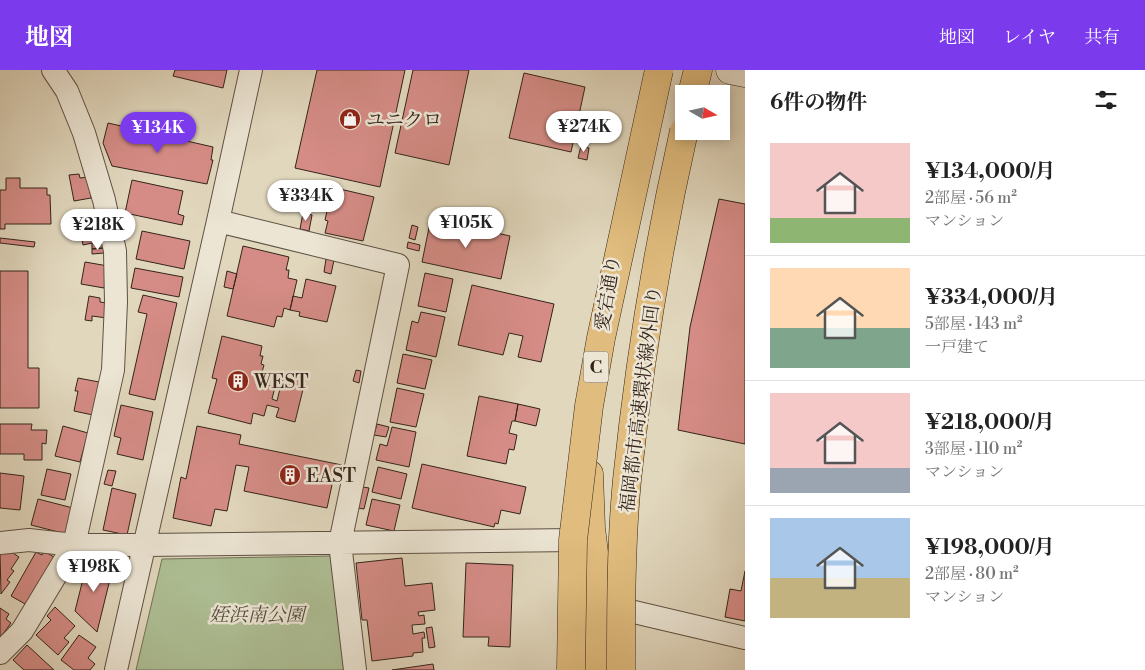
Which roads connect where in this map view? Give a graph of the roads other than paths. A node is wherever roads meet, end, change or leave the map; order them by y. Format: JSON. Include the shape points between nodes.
{"nodes":[{"id":1,"x":53,"y":70,"type":"edge"},
{"id":2,"x":251,"y":70,"type":"edge"},
{"id":3,"x":654,"y":70,"type":"edge"},
{"id":4,"x":659,"y":70,"type":"edge"},
{"id":5,"x":698,"y":70,"type":"edge"},
{"id":6,"x":730,"y":70,"type":"edge"},
{"id":7,"x":745,"y":74,"type":"edge"},
{"id":8,"x":695,"y":85,"type":"edge"},
{"id":9,"x":682,"y":140,"type":"edge"},
{"id":10,"x":682,"y":140,"type":"edge"},
{"id":11,"x":218,"y":221,"type":"junction"},
{"id":12,"x":587,"y":415,"type":"junction"},
{"id":13,"x":577,"y":540,"type":"junction"},
{"id":14,"x":0,"y":543,"type":"edge"},
{"id":15,"x":340,"y":543,"type":"junction"},
{"id":16,"x":74,"y":545,"type":"junction"},
{"id":17,"x":146,"y":545,"type":"junction"},
{"id":18,"x":616,"y":608,"type":"junction"},
{"id":19,"x":745,"y":638,"type":"edge"},
{"id":20,"x":0,"y":653,"type":"edge"},
{"id":21,"x":116,"y":670,"type":"edge"},
{"id":22,"x":355,"y":670,"type":"edge"},
{"id":23,"x":572,"y":670,"type":"edge"},
{"id":24,"x":593,"y":670,"type":"edge"},
{"id":25,"x":617,"y":670,"type":"edge"},
{"id":26,"x":621,"y":670,"type":"edge"}],
"edges":[{"from":1,"to":16,"type":"street","via":[[67,91],[84,133],[115,251],[113,370]]},
{"from":2,"to":11,"type":"street"},
{"from":3,"to":12,"type":"street","name":"愛宕通り","via":[[608,272]]},
{"from":4,"to":23,"type":"highway","number":"C","bridge":true,"via":[[588,406],[573,540]]},
{"from":5,"to":8,"type":"highway"},
{"from":6,"to":7,"type":"street"},
{"from":9,"to":18,"type":"street","via":[[638,364],[619,537]]},
{"from":10,"to":26,"type":"highway","name":"福岡都市高速環状線外回り","bridge":true,"via":[[648,320],[628,472]]},
{"from":11,"to":15,"type":"street","via":[[398,265]]},
{"from":11,"to":17,"type":"street"},
{"from":12,"to":13,"type":"street","name":"愛宕通り"},
{"from":12,"to":24,"type":"highway","via":[[594,562]]},
{"from":13,"to":15,"type":"street"},
{"from":13,"to":23,"type":"street","name":"愛宕通り"},
{"from":14,"to":16,"type":"street","via":[[29,540]]},
{"from":15,"to":17,"type":"street"},
{"from":15,"to":22,"type":"street"},
{"from":16,"to":17,"type":"street"},
{"from":16,"to":20,"type":"street","via":[[22,631]]},
{"from":17,"to":21,"type":"street"},
{"from":18,"to":19,"type":"street"},
{"from":18,"to":25,"type":"street"}]}
